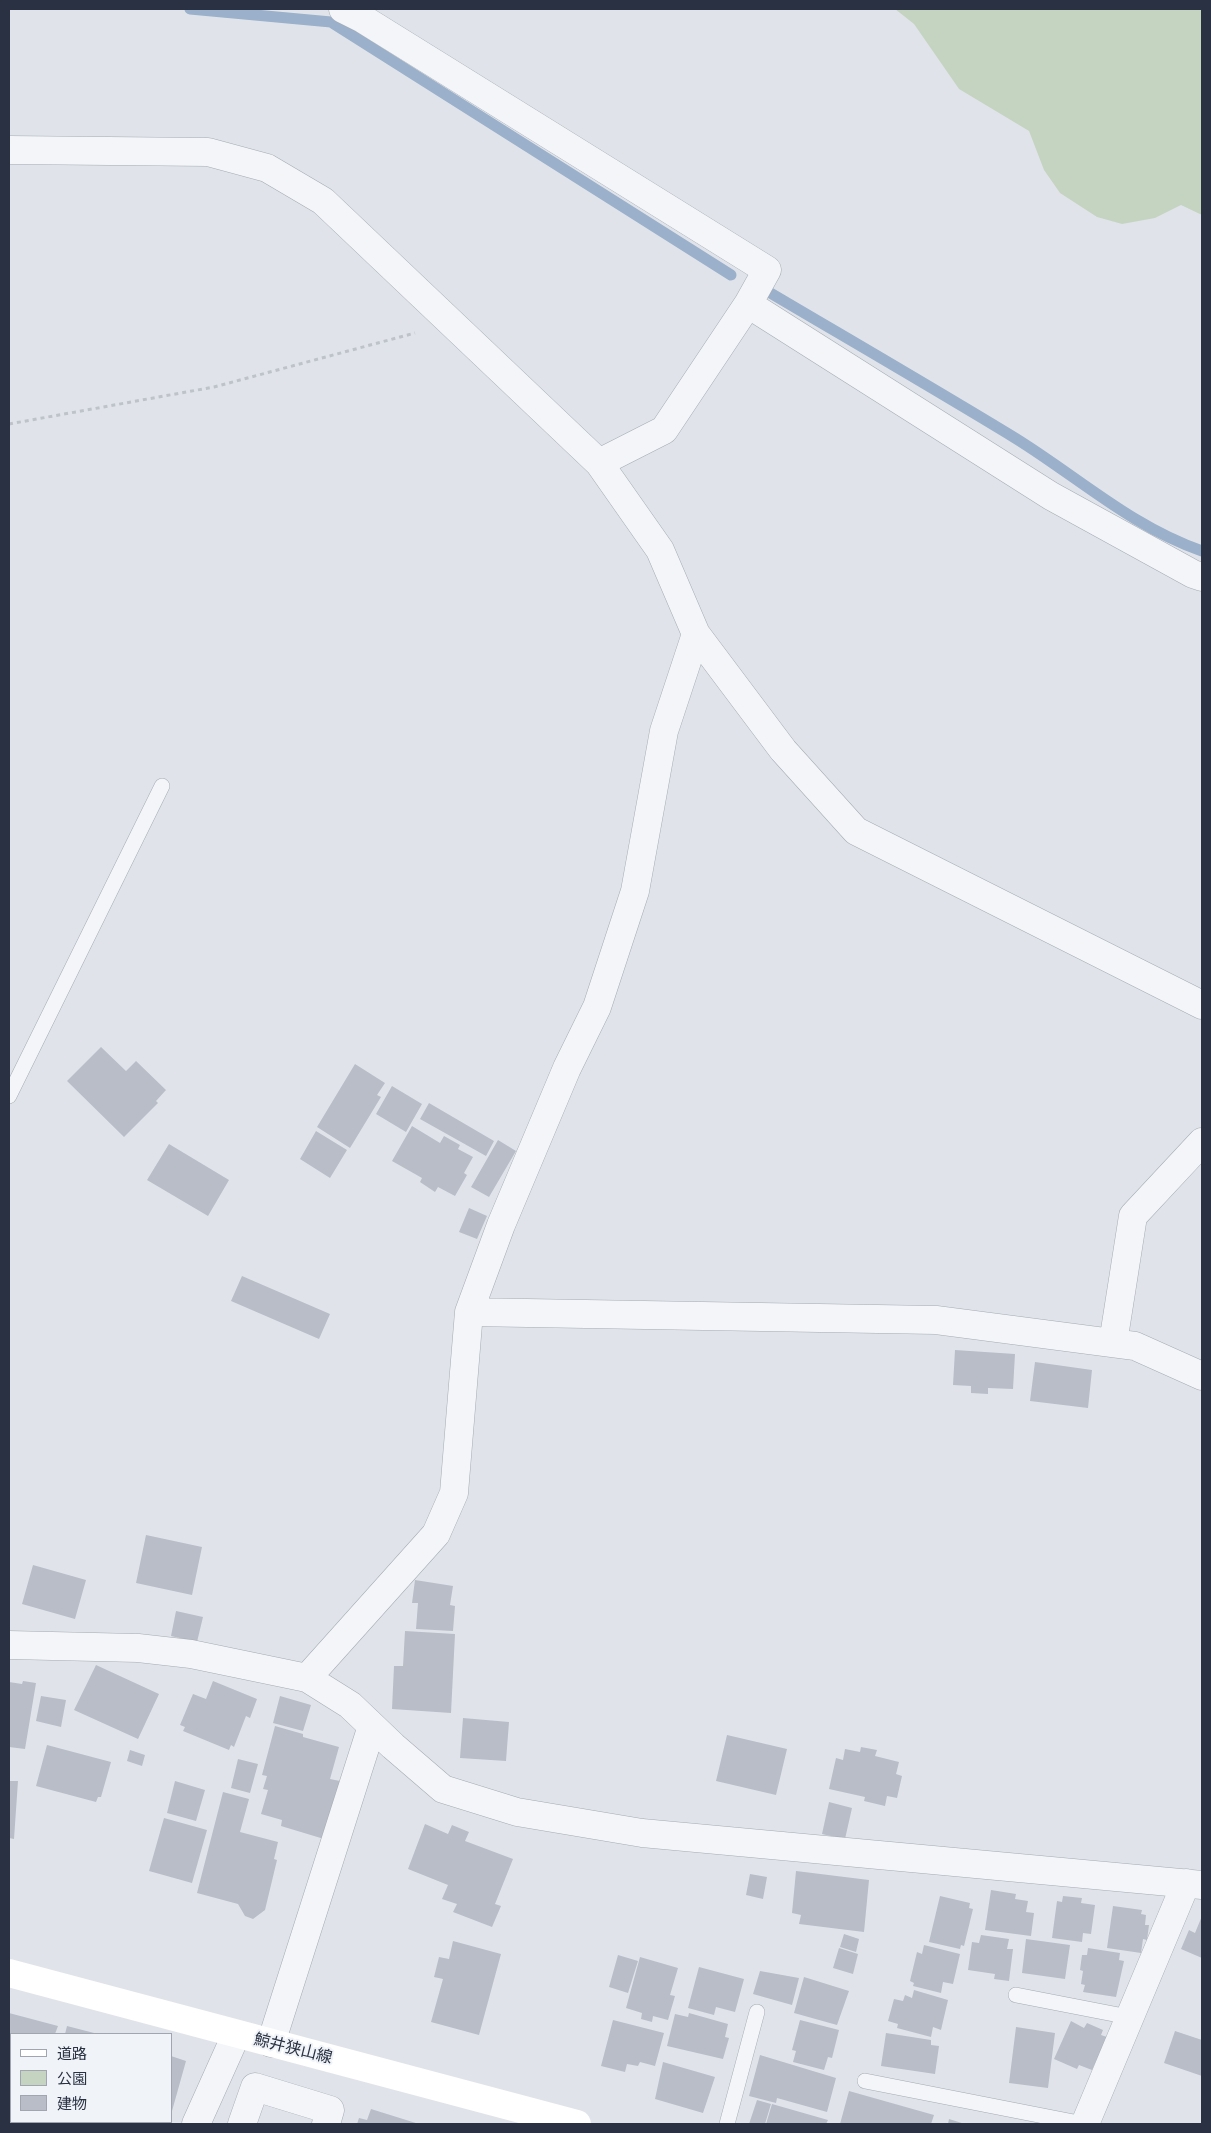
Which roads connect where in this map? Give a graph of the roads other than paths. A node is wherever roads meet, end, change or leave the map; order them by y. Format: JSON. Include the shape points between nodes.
{"nodes":[{"id":1,"x":343,"y":9,"type":"edge"},
{"id":2,"x":9,"y":150,"type":"edge"},
{"id":3,"x":748,"y":304,"type":"junction"},
{"id":4,"x":598,"y":463,"type":"junction"},
{"id":5,"x":1202,"y":577,"type":"edge"},
{"id":6,"x":696,"y":634,"type":"junction"},
{"id":7,"x":162,"y":786,"type":"dead end"},
{"id":8,"x":1202,"y":1005,"type":"edge"},
{"id":9,"x":9,"y":1096,"type":"edge"},
{"id":10,"x":1202,"y":1142,"type":"edge"},
{"id":11,"x":470,"y":1312,"type":"junction"},
{"id":12,"x":1113,"y":1343,"type":"junction"},
{"id":13,"x":1202,"y":1376,"type":"edge"},
{"id":14,"x":9,"y":1645,"type":"edge"},
{"id":15,"x":307,"y":1678,"type":"junction"},
{"id":16,"x":372,"y":1726,"type":"junction"},
{"id":17,"x":1194,"y":1884,"type":"edge"},
{"id":18,"x":9,"y":1973,"type":"edge"},
{"id":19,"x":1016,"y":1995,"type":"dead end"},
{"id":20,"x":757,"y":2012,"type":"dead end"},
{"id":21,"x":1129,"y":2017,"type":"junction"},
{"id":22,"x":236,"y":2035,"type":"junction"},
{"id":23,"x":272,"y":2043,"type":"junction"},
{"id":24,"x":865,"y":2081,"type":"dead end"},
{"id":25,"x":196,"y":2124,"type":"edge"},
{"id":26,"x":242,"y":2124,"type":"edge"},
{"id":27,"x":326,"y":2124,"type":"edge"},
{"id":28,"x":577,"y":2124,"type":"edge"},
{"id":29,"x":727,"y":2124,"type":"edge"},
{"id":30,"x":1085,"y":2124,"type":"edge"}],
"edges":[{"from":1,"to":3,"type":"street","via":[[768,270]]},
{"from":2,"to":4,"type":"street","via":[[208,152],[267,168],[323,201]]},
{"from":3,"to":4,"type":"street","via":[[664,430]]},
{"from":3,"to":5,"type":"street","via":[[1050,496]]},
{"from":4,"to":6,"type":"street","via":[[660,550]]},
{"from":6,"to":8,"type":"street","via":[[783,750],[856,831]]},
{"from":6,"to":11,"type":"street","via":[[664,731],[635,890],[597,1007],[567,1068],[501,1224]]},
{"from":7,"to":9,"type":"lane"},
{"from":10,"to":12,"type":"street","via":[[1132,1216]]},
{"from":11,"to":12,"type":"street","via":[[936,1320]]},
{"from":11,"to":15,"type":"street","via":[[454,1494],[436,1534]]},
{"from":12,"to":13,"type":"street","via":[[1135,1346]]},
{"from":14,"to":15,"type":"street","via":[[156,1650],[192,1654]]},
{"from":15,"to":16,"type":"street","via":[[350,1705]]},
{"from":16,"to":17,"type":"street","via":[[443,1789],[517,1812],[642,1833]]},
{"from":16,"to":23,"type":"street"},
{"from":17,"to":21,"type":"street"},
{"from":18,"to":22,"type":"main road","name":"鯨井狭山線"},
{"from":19,"to":21,"type":"lane"},
{"from":20,"to":29,"type":"lane"},
{"from":21,"to":30,"type":"street"},
{"from":22,"to":23,"type":"main road","name":"鯨井狭山線"},
{"from":22,"to":25,"type":"street"},
{"from":23,"to":28,"type":"main road","name":"鯨井狭山線"},
{"from":24,"to":30,"type":"lane"},
{"from":26,"to":27,"type":"street","via":[[255,2087],[330,2110]]}]}
